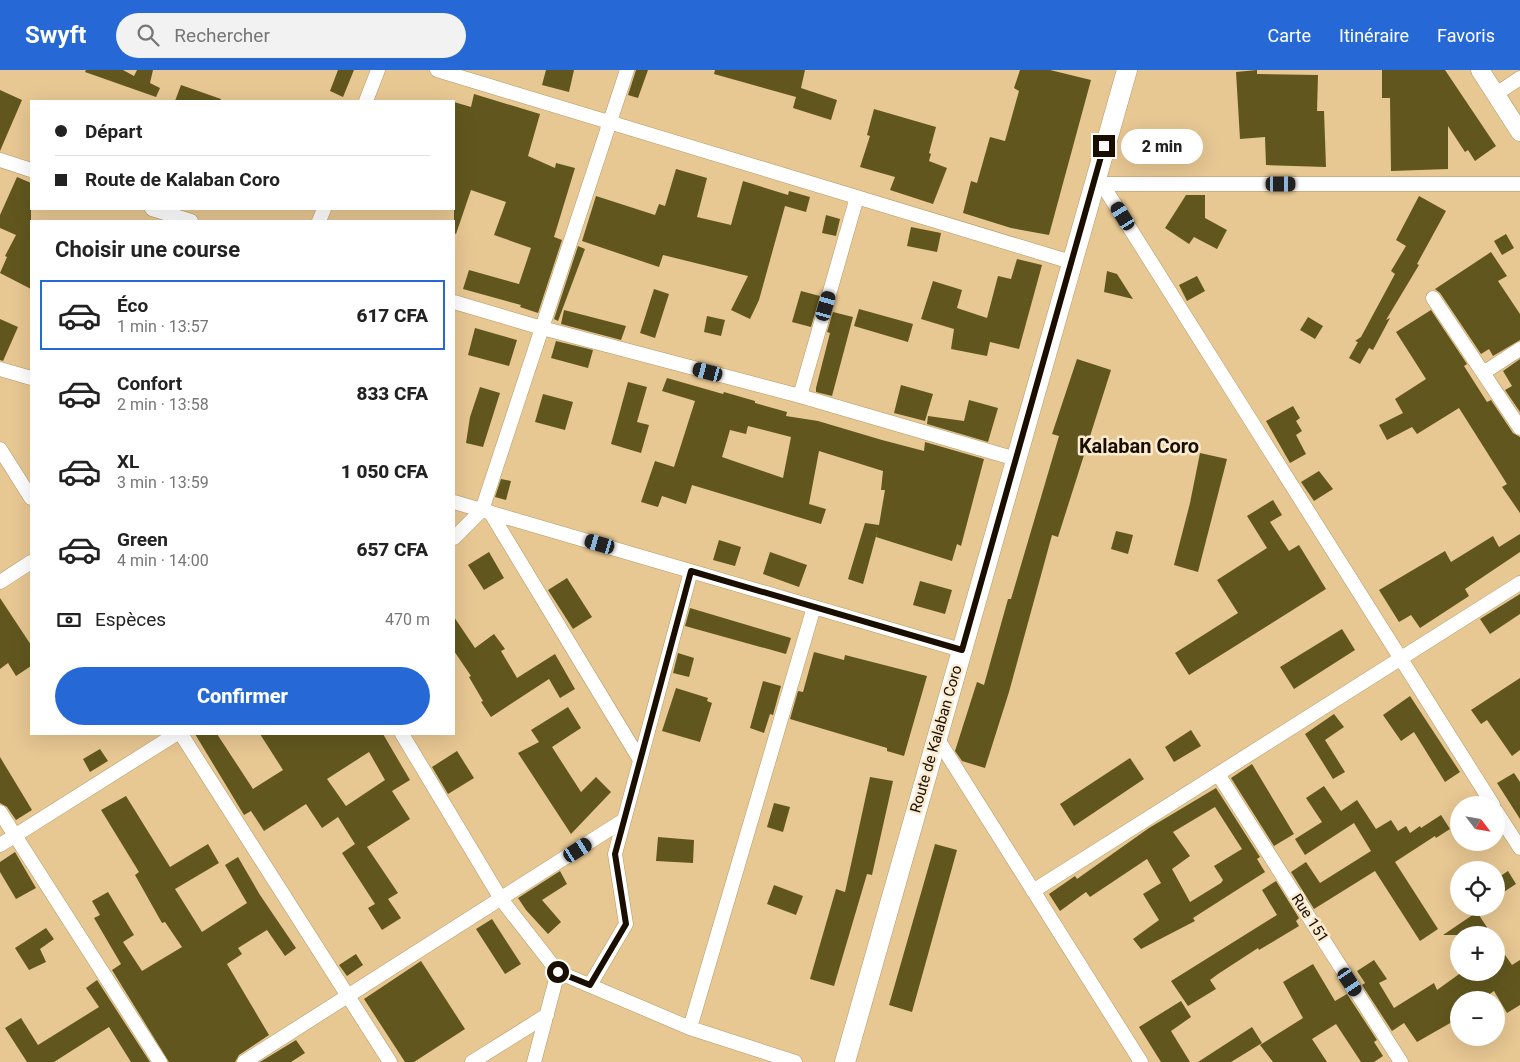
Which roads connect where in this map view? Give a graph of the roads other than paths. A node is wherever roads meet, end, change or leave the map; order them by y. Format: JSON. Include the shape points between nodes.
{"nodes":[{"id":1,"x":378,"y":70,"type":"edge"},
{"id":2,"x":437,"y":70,"type":"edge"},
{"id":3,"x":627,"y":70,"type":"edge"},
{"id":4,"x":1127,"y":70,"type":"edge"},
{"id":5,"x":1480,"y":70,"type":"edge"},
{"id":6,"x":1520,"y":78,"type":"edge"},
{"id":7,"x":1496,"y":94,"type":"junction"},
{"id":8,"x":366,"y":100,"type":"edge"},
{"id":9,"x":610,"y":122,"type":"junction"},
{"id":10,"x":1520,"y":132,"type":"edge"},
{"id":11,"x":0,"y":160,"type":"edge"},
{"id":12,"x":30,"y":170,"type":"edge"},
{"id":13,"x":1098,"y":184,"type":"junction"},
{"id":14,"x":1520,"y":184,"type":"edge"},
{"id":15,"x":857,"y":197,"type":"junction"},
{"id":16,"x":155,"y":210,"type":"edge"},
{"id":17,"x":188,"y":220,"type":"edge"},
{"id":18,"x":1071,"y":262,"type":"junction"},
{"id":19,"x":1433,"y":298,"type":"dead end"},
{"id":20,"x":455,"y":302,"type":"edge"},
{"id":21,"x":542,"y":328,"type":"junction"},
{"id":22,"x":1520,"y":349,"type":"edge"},
{"id":23,"x":0,"y":369,"type":"edge"},
{"id":24,"x":1483,"y":373,"type":"junction"},
{"id":25,"x":30,"y":378,"type":"edge"},
{"id":26,"x":800,"y":396,"type":"junction"},
{"id":27,"x":1520,"y":428,"type":"edge"},
{"id":28,"x":0,"y":448,"type":"edge"},
{"id":29,"x":1016,"y":459,"type":"junction"},
{"id":30,"x":30,"y":496,"type":"edge"},
{"id":31,"x":455,"y":502,"type":"edge"},
{"id":32,"x":486,"y":511,"type":"junction"},
{"id":33,"x":455,"y":537,"type":"edge"},
{"id":34,"x":30,"y":563,"type":"edge"},
{"id":35,"x":691,"y":571,"type":"junction"},
{"id":36,"x":0,"y":582,"type":"edge"},
{"id":37,"x":1520,"y":584,"type":"edge"},
{"id":38,"x":814,"y":607,"type":"junction"},
{"id":39,"x":962,"y":650,"type":"junction"},
{"id":40,"x":1401,"y":659,"type":"junction"},
{"id":41,"x":174,"y":735,"type":"edge"},
{"id":42,"x":182,"y":735,"type":"edge"},
{"id":43,"x":403,"y":735,"type":"edge"},
{"id":44,"x":937,"y":738,"type":"junction"},
{"id":45,"x":640,"y":760,"type":"junction"},
{"id":46,"x":1218,"y":774,"type":"junction"},
{"id":47,"x":1487,"y":796,"type":"edge"},
{"id":48,"x":0,"y":812,"type":"edge"},
{"id":49,"x":624,"y":820,"type":"junction"},
{"id":50,"x":1505,"y":825,"type":"edge"},
{"id":51,"x":15,"y":835,"type":"junction"},
{"id":52,"x":0,"y":845,"type":"edge"},
{"id":53,"x":1520,"y":848,"type":"edge"},
{"id":54,"x":1033,"y":891,"type":"junction"},
{"id":55,"x":501,"y":899,"type":"junction"},
{"id":56,"x":558,"y":972,"type":"junction"},
{"id":57,"x":590,"y":985,"type":"junction"},
{"id":58,"x":348,"y":996,"type":"junction"},
{"id":59,"x":547,"y":1015,"type":"junction"},
{"id":60,"x":690,"y":1028,"type":"junction"},
{"id":61,"x":160,"y":1062,"type":"edge"},
{"id":62,"x":244,"y":1062,"type":"edge"},
{"id":63,"x":390,"y":1062,"type":"edge"},
{"id":64,"x":472,"y":1062,"type":"edge"},
{"id":65,"x":534,"y":1062,"type":"edge"},
{"id":66,"x":795,"y":1062,"type":"edge"},
{"id":67,"x":845,"y":1062,"type":"edge"},
{"id":68,"x":1141,"y":1062,"type":"edge"},
{"id":69,"x":1401,"y":1062,"type":"edge"}],
"edges":[{"from":1,"to":8,"type":"street"},
{"from":2,"to":9,"type":"street"},
{"from":3,"to":9,"type":"street"},
{"from":4,"to":13,"type":"main road","name":"Route de Kalaban Coro"},
{"from":5,"to":7,"type":"street"},
{"from":6,"to":7,"type":"street"},
{"from":7,"to":10,"type":"street"},
{"from":9,"to":15,"type":"street"},
{"from":9,"to":21,"type":"street"},
{"from":11,"to":12,"type":"street"},
{"from":13,"to":14,"type":"street"},
{"from":13,"to":18,"type":"main road","name":"Route de Kalaban Coro"},
{"from":13,"to":40,"type":"street"},
{"from":15,"to":18,"type":"street"},
{"from":15,"to":26,"type":"street"},
{"from":16,"to":17,"type":"street"},
{"from":18,"to":29,"type":"main road","name":"Route de Kalaban Coro"},
{"from":19,"to":24,"type":"street"},
{"from":20,"to":21,"type":"street"},
{"from":21,"to":26,"type":"street"},
{"from":21,"to":32,"type":"street"},
{"from":22,"to":24,"type":"street"},
{"from":23,"to":25,"type":"street"},
{"from":24,"to":27,"type":"street"},
{"from":26,"to":29,"type":"street"},
{"from":28,"to":30,"type":"street"},
{"from":29,"to":39,"type":"main road","name":"Route de Kalaban Coro"},
{"from":31,"to":32,"type":"street"},
{"from":32,"to":33,"type":"street"},
{"from":32,"to":35,"type":"street"},
{"from":32,"to":45,"type":"street"},
{"from":34,"to":36,"type":"street"},
{"from":35,"to":38,"type":"street"},
{"from":35,"to":45,"type":"street"},
{"from":37,"to":40,"type":"street"},
{"from":38,"to":39,"type":"street"},
{"from":38,"to":60,"type":"street"},
{"from":39,"to":44,"type":"main road","name":"Route de Kalaban Coro"},
{"from":40,"to":46,"type":"street"},
{"from":40,"to":47,"type":"street"},
{"from":41,"to":51,"type":"street"},
{"from":42,"to":58,"type":"street"},
{"from":43,"to":55,"type":"street"},
{"from":44,"to":54,"type":"street"},
{"from":44,"to":67,"type":"main road","name":"Route de Kalaban Coro"},
{"from":45,"to":49,"type":"street"},
{"from":46,"to":54,"type":"street"},
{"from":46,"to":69,"type":"street","name":"Rue 151"},
{"from":48,"to":51,"type":"street"},
{"from":49,"to":55,"type":"street"},
{"from":49,"to":57,"type":"street","via":[[615,854],[626,924]]},
{"from":50,"to":53,"type":"street"},
{"from":51,"to":52,"type":"street"},
{"from":51,"to":61,"type":"street"},
{"from":54,"to":68,"type":"street"},
{"from":55,"to":56,"type":"street"},
{"from":55,"to":58,"type":"street"},
{"from":56,"to":57,"type":"street"},
{"from":56,"to":59,"type":"street"},
{"from":57,"to":60,"type":"street"},
{"from":58,"to":62,"type":"street"},
{"from":58,"to":63,"type":"street"},
{"from":59,"to":64,"type":"street"},
{"from":59,"to":65,"type":"street"},
{"from":60,"to":66,"type":"street"}]}
